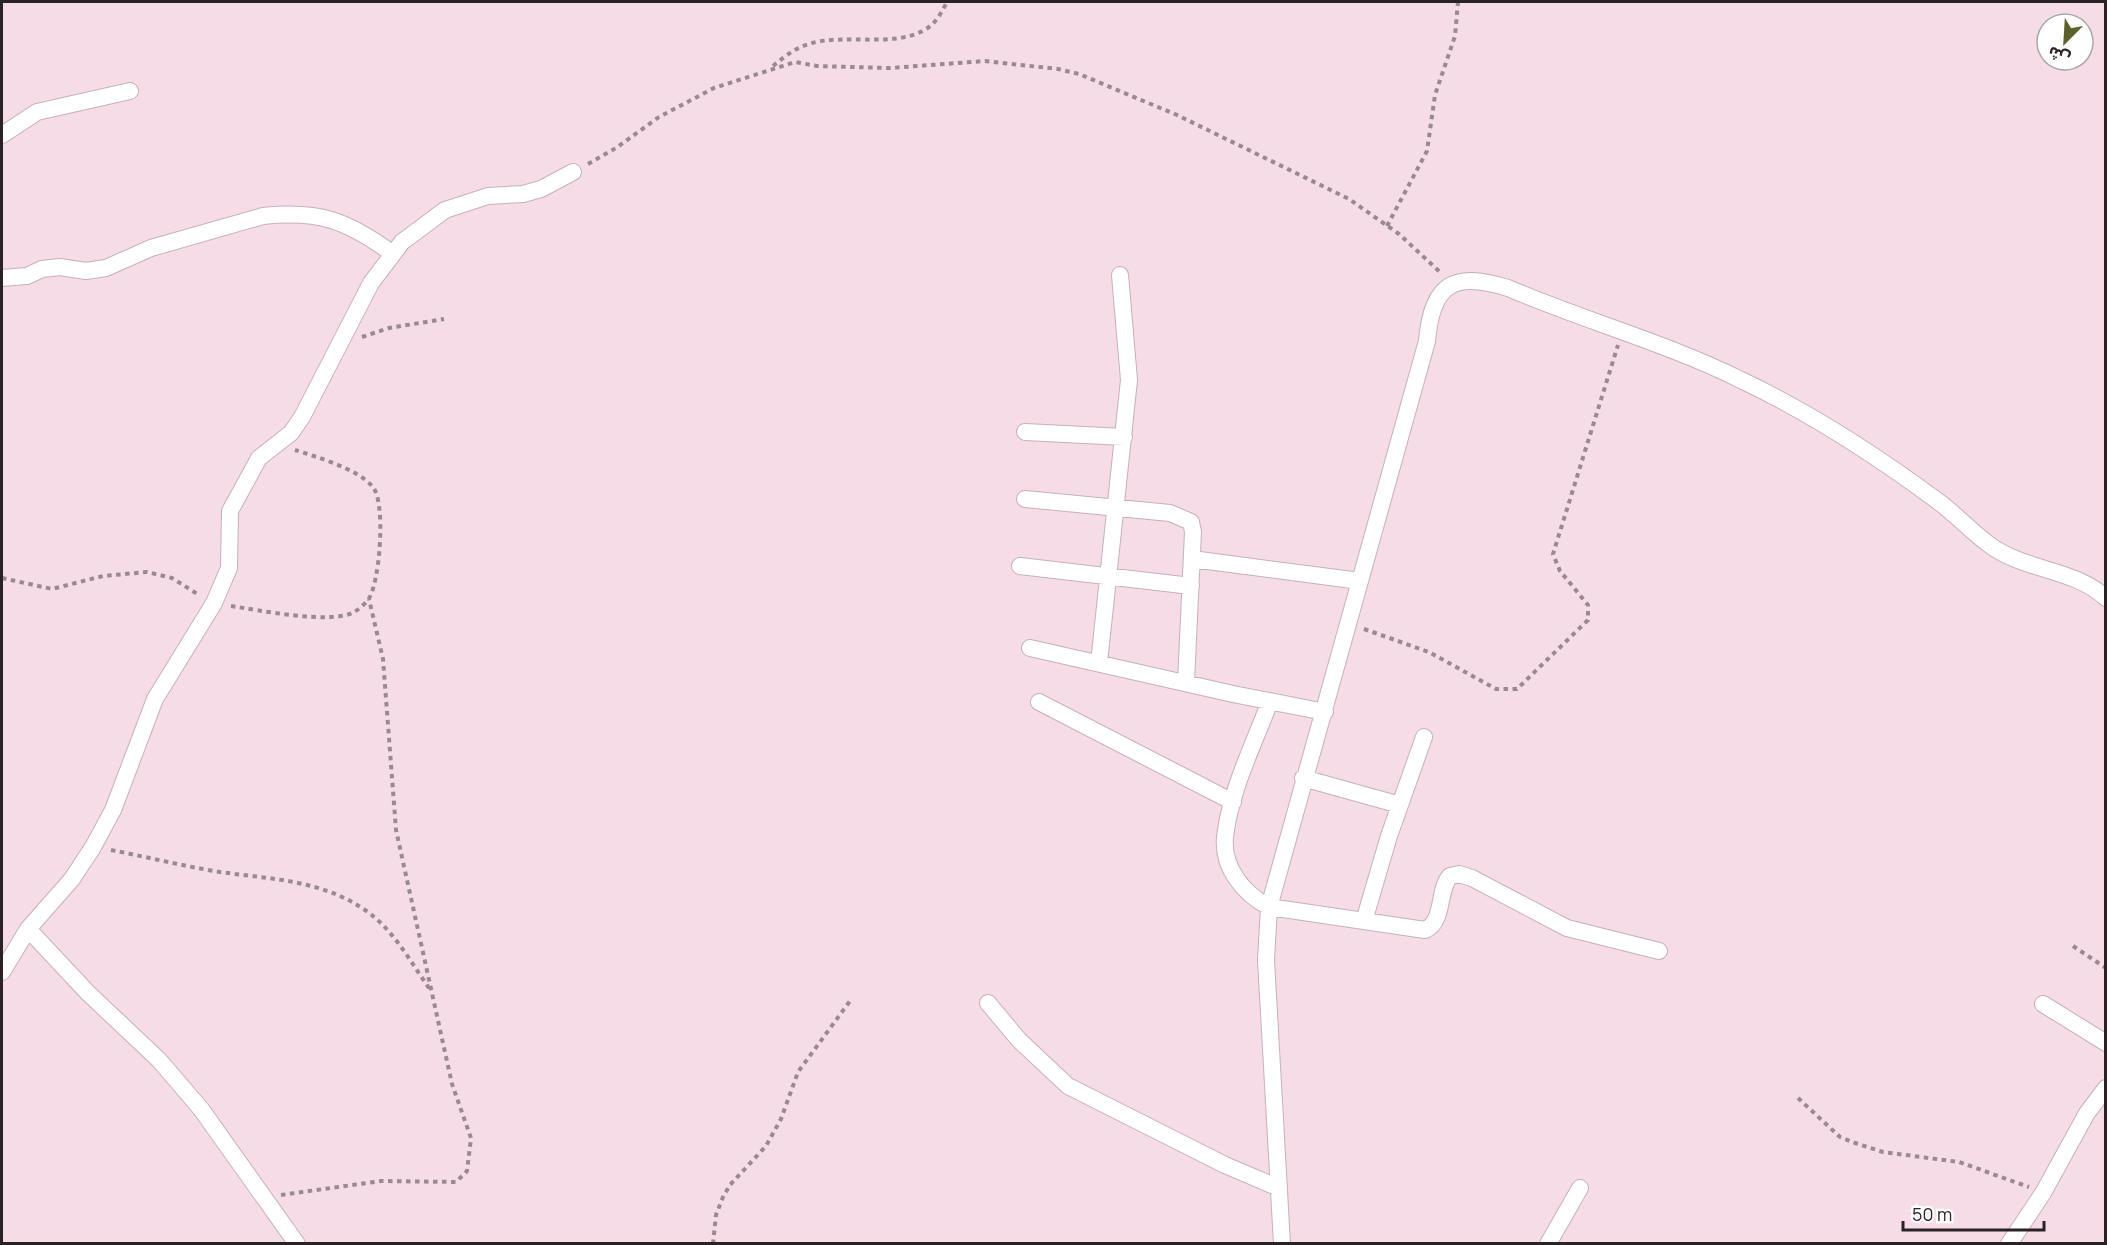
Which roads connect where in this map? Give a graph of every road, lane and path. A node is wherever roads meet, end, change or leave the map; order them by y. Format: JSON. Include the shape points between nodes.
{"nodes":[{"id":1,"x":947,"y":2,"type":"edge"},
{"id":2,"x":1458,"y":2,"type":"edge"},
{"id":3,"x":770,"y":68,"type":"junction"},
{"id":4,"x":130,"y":91,"type":"dead end"},
{"id":5,"x":2,"y":135,"type":"edge"},
{"id":6,"x":573,"y":172,"type":"joint"},
{"id":7,"x":1387,"y":226,"type":"junction"},
{"id":8,"x":393,"y":254,"type":"junction"},
{"id":9,"x":1120,"y":275,"type":"dead end"},
{"id":10,"x":2,"y":278,"type":"edge"},
{"id":11,"x":1452,"y":284,"type":"junction"},
{"id":12,"x":444,"y":319,"type":"dead end"},
{"id":13,"x":1623,"y":332,"type":"junction"},
{"id":14,"x":337,"y":348,"type":"junction"},
{"id":15,"x":1025,"y":432,"type":"dead end"},
{"id":16,"x":1124,"y":437,"type":"junction"},
{"id":17,"x":1025,"y":499,"type":"dead end"},
{"id":18,"x":1116,"y":506,"type":"junction"},
{"id":19,"x":1192,"y":559,"type":"junction"},
{"id":20,"x":1020,"y":566,"type":"dead end"},
{"id":21,"x":1108,"y":578,"type":"junction"},
{"id":22,"x":1360,"y":581,"type":"junction"},
{"id":23,"x":1191,"y":586,"type":"junction"},
{"id":24,"x":2106,"y":598,"type":"edge"},
{"id":25,"x":369,"y":599,"type":"dead end"},
{"id":26,"x":1349,"y":624,"type":"junction"},
{"id":27,"x":1030,"y":648,"type":"dead end"},
{"id":28,"x":1099,"y":663,"type":"junction"},
{"id":29,"x":1186,"y":682,"type":"junction"},
{"id":30,"x":1270,"y":701,"type":"junction"},
{"id":31,"x":1039,"y":702,"type":"dead end"},
{"id":32,"x":1325,"y":712,"type":"junction"},
{"id":33,"x":1424,"y":737,"type":"dead end"},
{"id":34,"x":1303,"y":778,"type":"junction"},
{"id":35,"x":1233,"y":802,"type":"junction"},
{"id":36,"x":1400,"y":805,"type":"junction"},
{"id":37,"x":93,"y":847,"type":"junction"},
{"id":38,"x":1269,"y":907,"type":"junction"},
{"id":39,"x":1364,"y":921,"type":"junction"},
{"id":40,"x":28,"y":928,"type":"junction"},
{"id":41,"x":2073,"y":946,"type":"dead end"},
{"id":42,"x":1659,"y":951,"type":"dead end"},
{"id":43,"x":2106,"y":968,"type":"edge"},
{"id":44,"x":2,"y":972,"type":"edge"},
{"id":45,"x":430,"y":990,"type":"junction"},
{"id":46,"x":850,"y":1001,"type":"dead end"},
{"id":47,"x":988,"y":1003,"type":"dead end"},
{"id":48,"x":2043,"y":1004,"type":"dead end"},
{"id":49,"x":2106,"y":1043,"type":"edge"},
{"id":50,"x":2106,"y":1088,"type":"edge"},
{"id":51,"x":1798,"y":1098,"type":"dead end"},
{"id":52,"x":1279,"y":1188,"type":"junction"},
{"id":53,"x":1580,"y":1188,"type":"dead end"},
{"id":54,"x":2043,"y":1193,"type":"junction"},
{"id":55,"x":266,"y":1197,"type":"junction"},
{"id":56,"x":297,"y":1244,"type":"edge"},
{"id":57,"x":713,"y":1244,"type":"edge"},
{"id":58,"x":1282,"y":1244,"type":"edge"},
{"id":59,"x":1548,"y":1244,"type":"edge"},
{"id":60,"x":2009,"y":1244,"type":"edge"}],
"edges":[{"from":1,"to":3,"type":"path","via":[[938,19],[924,31],[865,41],[810,43]]},
{"from":2,"to":7,"type":"path","via":[[1455,36],[1435,95],[1427,151]]},
{"from":3,"to":6,"type":"path","via":[[714,88],[659,117]]},
{"from":3,"to":7,"type":"path","via":[[795,62],[890,68],[985,61],[1058,69],[1177,115],[1349,200]]},
{"from":4,"to":5,"type":"street","via":[[38,112]]},
{"from":6,"to":8,"type":"street","via":[[541,189],[488,196],[445,210]]},
{"from":7,"to":11,"type":"path"},
{"from":8,"to":10,"type":"street","via":[[340,221],[280,214],[151,248],[105,268],[86,271],[60,267]]},
{"from":8,"to":14,"type":"street","via":[[370,283]]},
{"from":9,"to":16,"type":"street","via":[[1128,369]]},
{"from":11,"to":13,"type":"street","via":[[1484,280]]},
{"from":11,"to":22,"type":"street","via":[[1438,297],[1429,315],[1427,341]]},
{"from":12,"to":14,"type":"path","via":[[372,332]]},
{"from":13,"to":24,"type":"street","via":[[1740,379],[1787,404],[1941,503],[1972,533],[1996,549],[2022,564],[2081,581]]},
{"from":13,"to":26,"type":"path","via":[[1552,554],[1560,571],[1588,605],[1588,620],[1517,689],[1496,688],[1429,652]]},
{"from":14,"to":37,"type":"street","via":[[302,417],[291,433],[259,458],[230,511],[229,568],[214,603],[155,699],[112,810]]},
{"from":15,"to":16,"type":"street"},
{"from":16,"to":18,"type":"street"},
{"from":17,"to":18,"type":"street"},
{"from":18,"to":19,"type":"street","via":[[1170,513],[1191,522]]},
{"from":18,"to":21,"type":"street"},
{"from":19,"to":22,"type":"street"},
{"from":19,"to":23,"type":"street"},
{"from":20,"to":21,"type":"street"},
{"from":21,"to":23,"type":"street"},
{"from":21,"to":28,"type":"street"},
{"from":22,"to":26,"type":"street"},
{"from":23,"to":29,"type":"street"},
{"from":25,"to":45,"type":"path","via":[[383,659],[396,830]]},
{"from":26,"to":32,"type":"street"},
{"from":27,"to":28,"type":"street"},
{"from":28,"to":29,"type":"street"},
{"from":29,"to":30,"type":"street"},
{"from":30,"to":32,"type":"street"},
{"from":30,"to":35,"type":"street"},
{"from":31,"to":35,"type":"street"},
{"from":32,"to":34,"type":"street"},
{"from":33,"to":36,"type":"street"},
{"from":34,"to":36,"type":"street"},
{"from":34,"to":38,"type":"street"},
{"from":35,"to":38,"type":"street","via":[[1224,839],[1227,858],[1250,897]]},
{"from":36,"to":39,"type":"street"},
{"from":37,"to":40,"type":"street","via":[[72,879]]},
{"from":37,"to":45,"type":"path","via":[[310,885],[341,895],[386,928]]},
{"from":38,"to":39,"type":"street"},
{"from":38,"to":52,"type":"street","via":[[1266,960]]},
{"from":39,"to":42,"type":"street","via":[[1430,928],[1438,914],[1444,883],[1459,874],[1490,886],[1567,928]]},
{"from":40,"to":44,"type":"street"},
{"from":40,"to":55,"type":"street","via":[[88,993],[159,1060]]},
{"from":41,"to":43,"type":"path"},
{"from":45,"to":55,"type":"path","via":[[453,1084],[471,1137],[465,1175],[456,1182],[381,1181]]},
{"from":46,"to":57,"type":"path","via":[[798,1072],[781,1119],[766,1146],[723,1197],[716,1215]]},
{"from":47,"to":52,"type":"street","via":[[1019,1040],[1068,1086]]},
{"from":48,"to":49,"type":"street"},
{"from":50,"to":54,"type":"street","via":[[2087,1113]]},
{"from":51,"to":54,"type":"path","via":[[1840,1137],[1855,1143],[1883,1152],[1959,1162]]},
{"from":52,"to":58,"type":"street"},
{"from":53,"to":59,"type":"street"},
{"from":54,"to":60,"type":"street"},
{"from":55,"to":56,"type":"street"}]}
